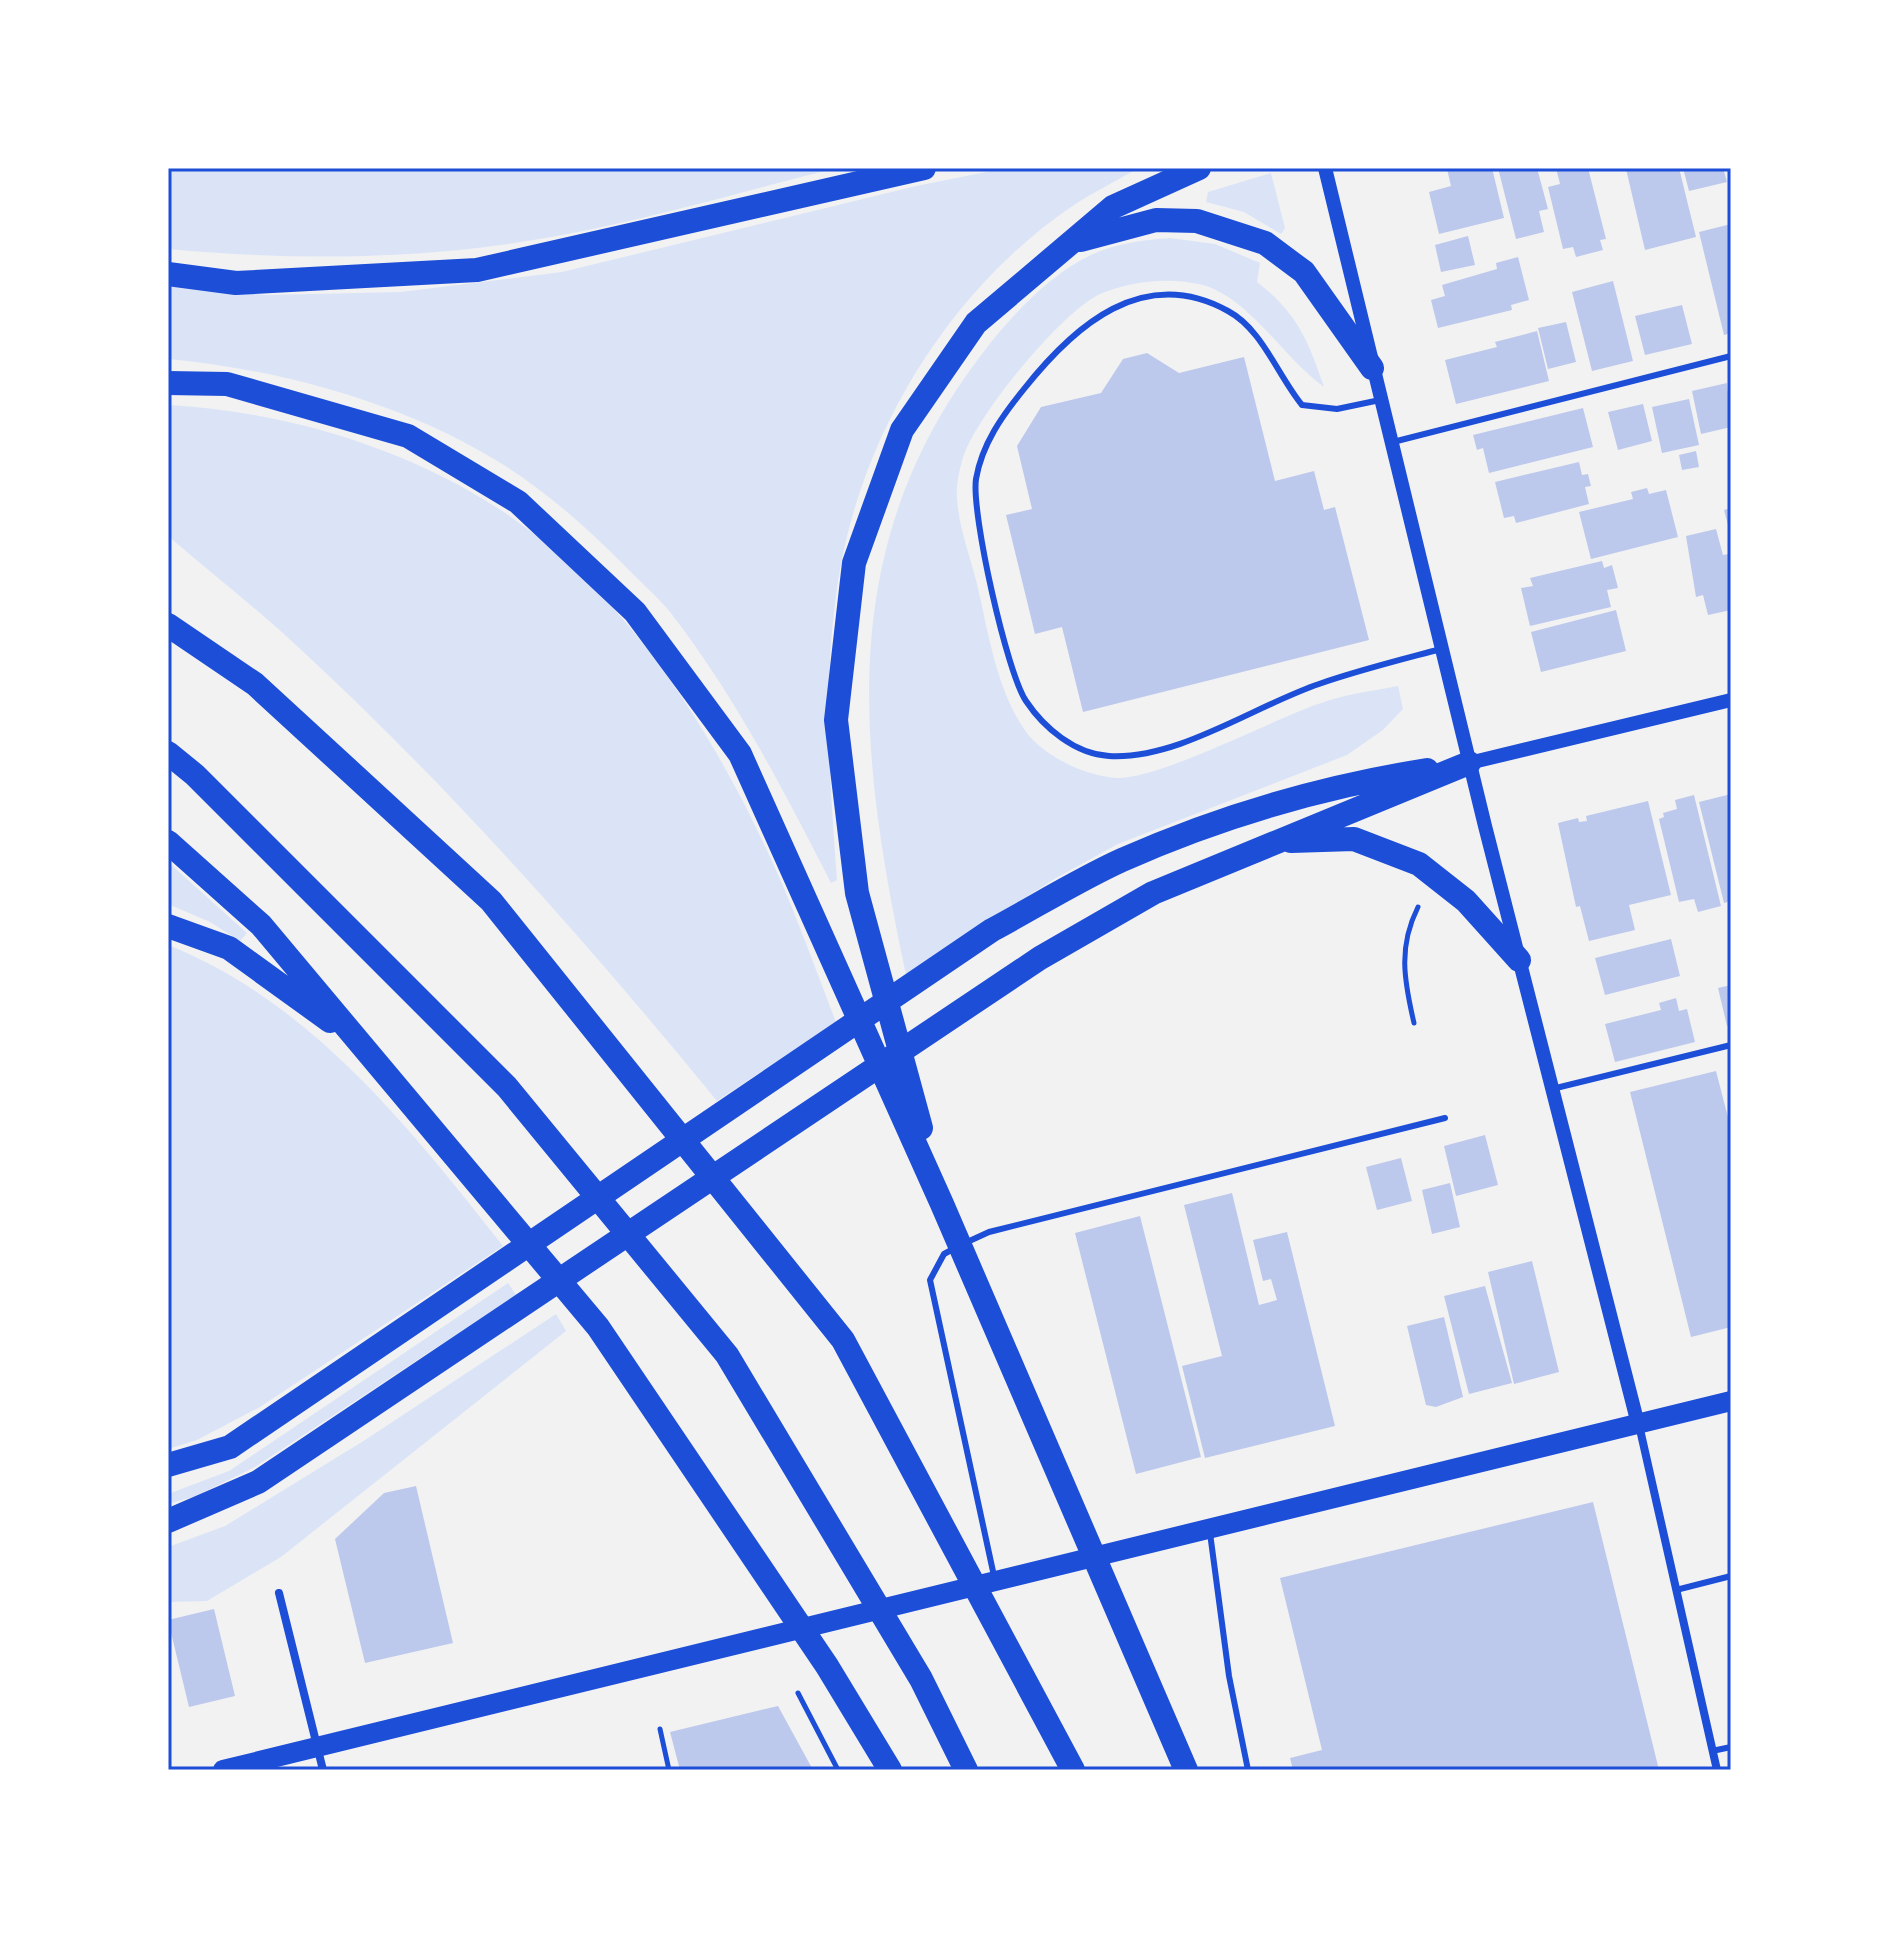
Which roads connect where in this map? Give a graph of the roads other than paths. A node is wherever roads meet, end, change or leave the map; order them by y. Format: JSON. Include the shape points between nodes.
{"nodes":[{"id":1,"x":924,"y":168,"type":"edge"},
{"id":2,"x":1199,"y":168,"type":"edge"},
{"id":3,"x":1325,"y":168,"type":"edge"},
{"id":4,"x":1063,"y":246,"type":"junction"},
{"id":5,"x":168,"y":274,"type":"edge"},
{"id":6,"x":1731,"y":356,"type":"edge"},
{"id":7,"x":1372,"y":368,"type":"junction"},
{"id":8,"x":168,"y":383,"type":"edge"},
{"id":9,"x":1380,"y":400,"type":"junction"},
{"id":10,"x":1390,"y":443,"type":"junction"},
{"id":11,"x":168,"y":625,"type":"edge"},
{"id":12,"x":1441,"y":649,"type":"junction"},
{"id":13,"x":1731,"y":700,"type":"edge"},
{"id":14,"x":168,"y":753,"type":"edge"},
{"id":15,"x":1469,"y":763,"type":"junction"},
{"id":16,"x":168,"y":842,"type":"edge"},
{"id":17,"x":1273,"y":842,"type":"junction"},
{"id":18,"x":168,"y":926,"type":"edge"},
{"id":19,"x":1519,"y":960,"type":"junction"},
{"id":20,"x":360,"y":1042,"type":"junction"},
{"id":21,"x":1731,"y":1045,"type":"edge"},
{"id":22,"x":1552,"y":1089,"type":"junction"},
{"id":23,"x":1445,"y":1118,"type":"dead end"},
{"id":24,"x":942,"y":1204,"type":"junction"},
{"id":25,"x":1731,"y":1401,"type":"edge"},
{"id":26,"x":1638,"y":1424,"type":"junction"},
{"id":27,"x":168,"y":1465,"type":"edge"},
{"id":28,"x":168,"y":1521,"type":"edge"},
{"id":29,"x":1210,"y":1530,"type":"junction"},
{"id":30,"x":1731,"y":1576,"type":"edge"},
{"id":31,"x":995,"y":1583,"type":"junction"},
{"id":32,"x":1676,"y":1590,"type":"junction"},
{"id":33,"x":279,"y":1593,"type":"dead end"},
{"id":34,"x":1731,"y":1747,"type":"edge"},
{"id":35,"x":317,"y":1748,"type":"junction"},
{"id":36,"x":1712,"y":1751,"type":"junction"},
{"id":37,"x":223,"y":1770,"type":"edge"},
{"id":38,"x":323,"y":1770,"type":"edge"},
{"id":39,"x":890,"y":1770,"type":"edge"},
{"id":40,"x":966,"y":1770,"type":"edge"},
{"id":41,"x":1073,"y":1770,"type":"edge"},
{"id":42,"x":1186,"y":1770,"type":"edge"},
{"id":43,"x":1248,"y":1770,"type":"edge"},
{"id":44,"x":1717,"y":1770,"type":"edge"}],
"edges":[{"from":1,"to":5,"type":"highway","via":[[477,270],[236,283]]},
{"from":2,"to":4,"type":"highway","via":[[1113,207]]},
{"from":3,"to":7,"type":"street"},
{"from":4,"to":7,"type":"highway","via":[[1156,220],[1197,221],[1253,238],[1304,272]]},
{"from":4,"to":24,"type":"highway","via":[[976,323],[902,430],[854,563],[836,720],[857,893]]},
{"from":6,"to":10,"type":"lane"},
{"from":7,"to":9,"type":"street"},
{"from":8,"to":24,"type":"highway","via":[[227,384],[408,436],[518,502],[635,612],[740,754]]},
{"from":9,"to":10,"type":"street"},
{"from":9,"to":12,"type":"lane","via":[[1337,409],[1302,405],[1264,347],[1230,311],[1194,298],[1156,294],[1121,303],[1082,327],[1007,410],[984,447],[976,481],[976,516],[1012,665],[1024,699],[1045,725],[1076,747],[1106,756],[1141,755],[1317,684]]},
{"from":10,"to":12,"type":"street"},
{"from":11,"to":41,"type":"highway","via":[[255,684],[491,901],[843,1340]]},
{"from":12,"to":15,"type":"street"},
{"from":13,"to":15,"type":"street"},
{"from":14,"to":40,"type":"highway","via":[[507,1087],[727,1355],[921,1679]]},
{"from":15,"to":17,"type":"highway"},
{"from":15,"to":19,"type":"street"},
{"from":15,"to":27,"type":"highway","via":[[1351,782],[1263,805],[1120,860],[992,930],[230,1447]]},
{"from":16,"to":20,"type":"highway","via":[[261,925]]},
{"from":17,"to":19,"type":"highway","via":[[1354,839],[1419,864],[1466,901]]},
{"from":17,"to":28,"type":"highway","via":[[1153,893],[1040,958],[258,1482]]},
{"from":18,"to":20,"type":"highway","via":[[229,948]]},
{"from":19,"to":22,"type":"street"},
{"from":20,"to":39,"type":"highway","via":[[598,1327],[827,1666]]},
{"from":21,"to":22,"type":"lane"},
{"from":22,"to":26,"type":"street"},
{"from":23,"to":31,"type":"lane","via":[[989,1232],[944,1254],[930,1280]]},
{"from":24,"to":42,"type":"highway"},
{"from":25,"to":26,"type":"main road"},
{"from":26,"to":29,"type":"main road"},
{"from":26,"to":32,"type":"street"},
{"from":29,"to":31,"type":"main road"},
{"from":29,"to":43,"type":"lane","via":[[1229,1676]]},
{"from":30,"to":32,"type":"lane"},
{"from":31,"to":35,"type":"main road"},
{"from":32,"to":36,"type":"street"},
{"from":33,"to":35,"type":"street"},
{"from":34,"to":36,"type":"lane"},
{"from":35,"to":37,"type":"main road"},
{"from":35,"to":38,"type":"street"},
{"from":36,"to":44,"type":"street"}]}
